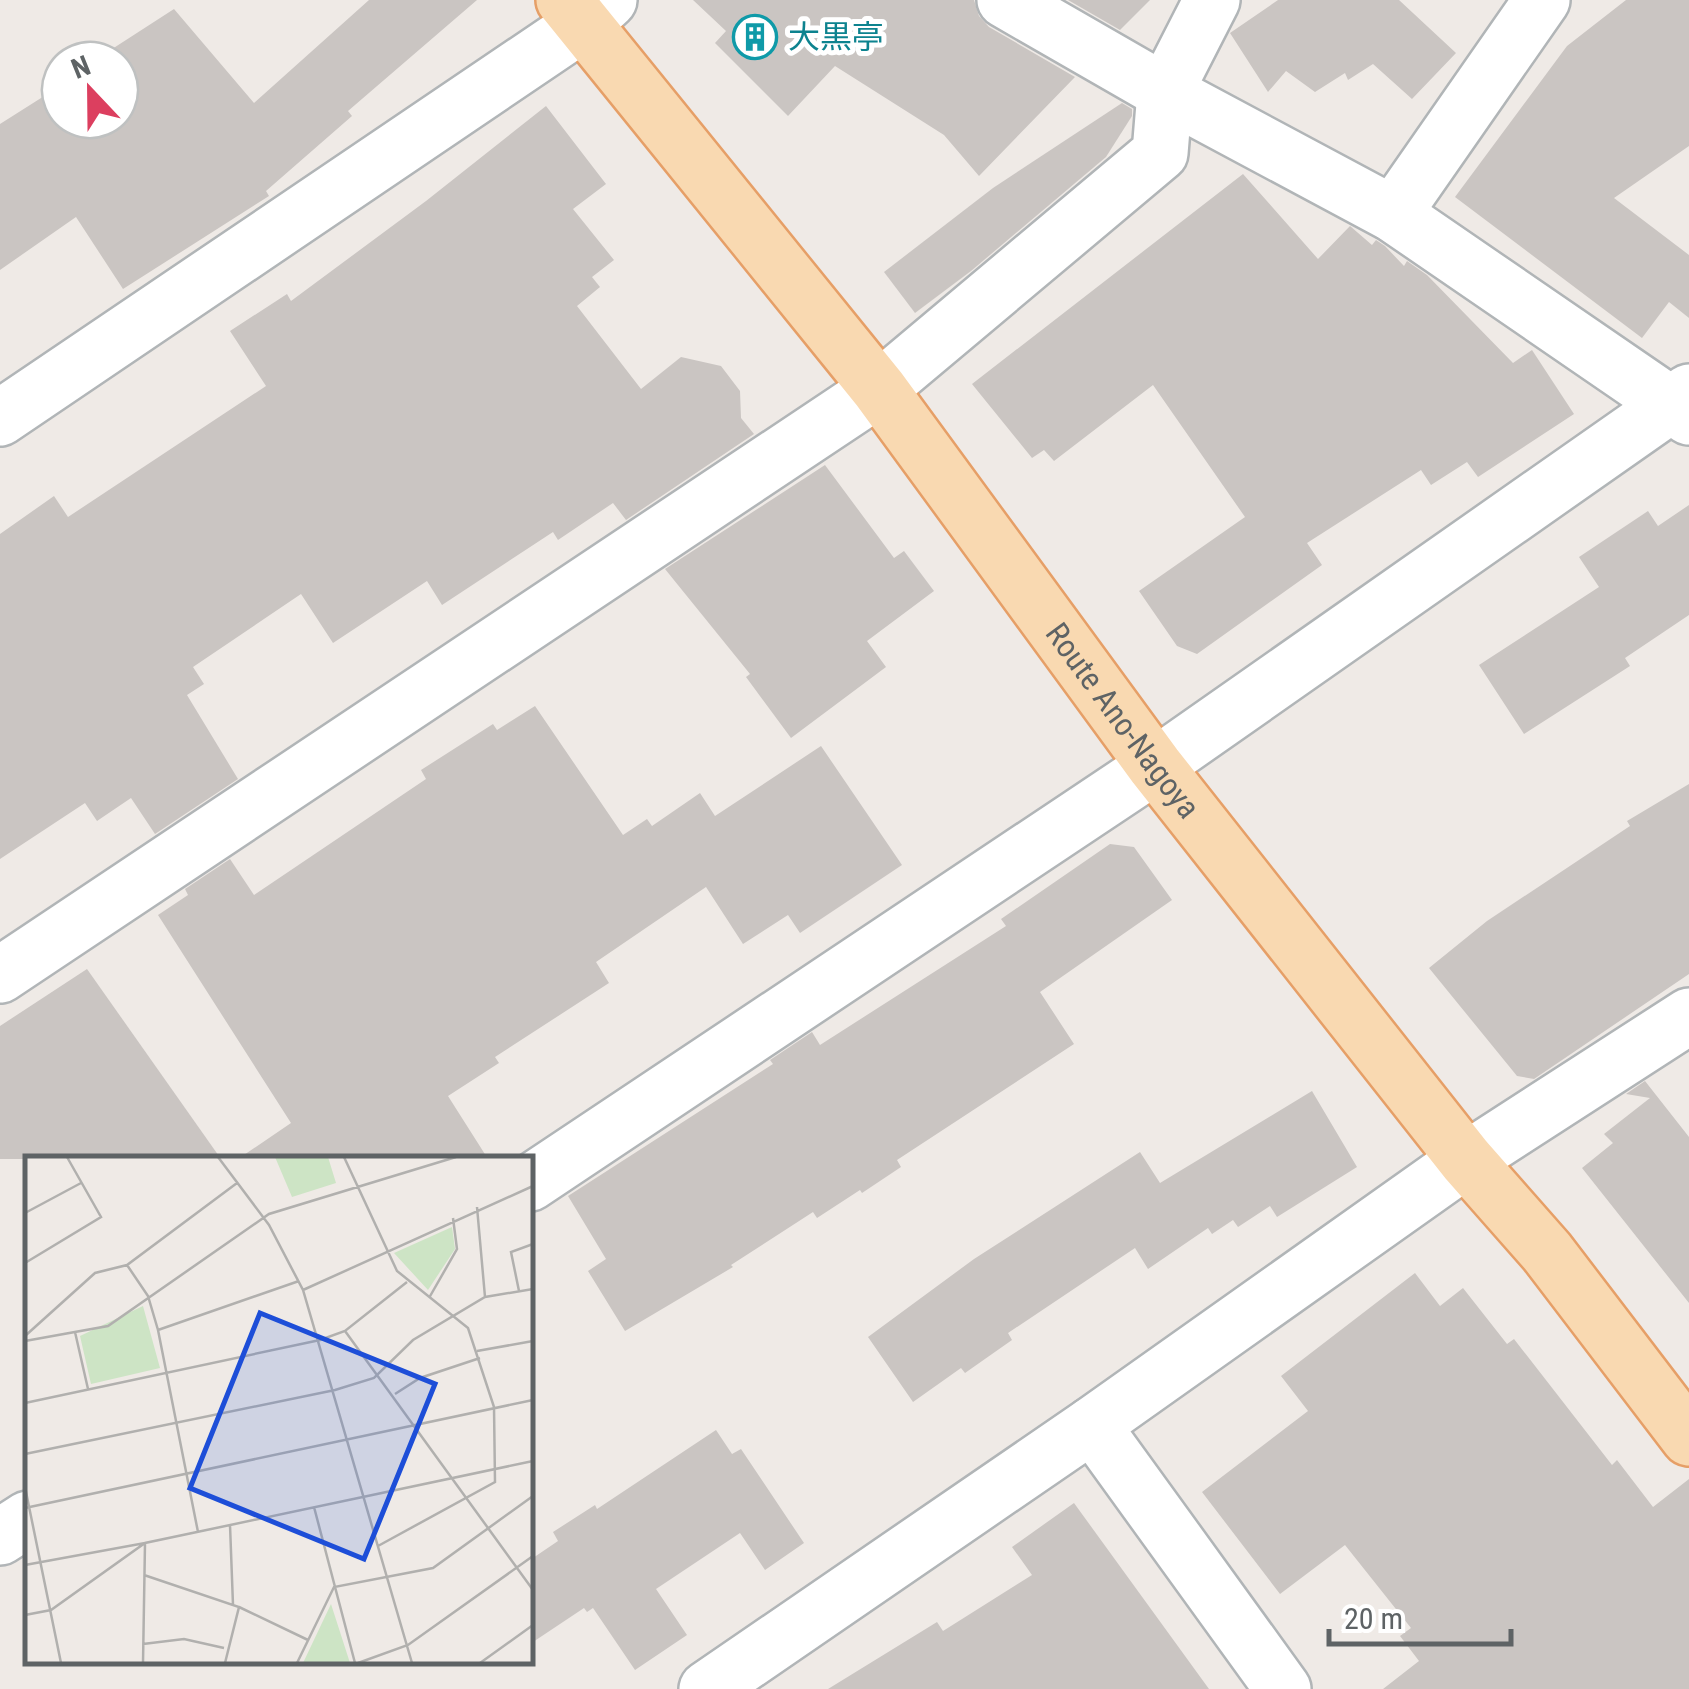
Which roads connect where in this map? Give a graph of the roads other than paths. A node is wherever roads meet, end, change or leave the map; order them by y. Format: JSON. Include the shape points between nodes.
{"nodes":[{"id":1,"x":1005,"y":0,"type":"edge"},
{"id":2,"x":1212,"y":0,"type":"edge"},
{"id":3,"x":1542,"y":0,"type":"edge"},
{"id":4,"x":586,"y":8,"type":"edge"},
{"id":5,"x":1165,"y":92,"type":"junction"},
{"id":6,"x":1393,"y":214,"type":"junction"},
{"id":7,"x":879,"y":390,"type":"junction"},
{"id":8,"x":1682,"y":405,"type":"edge"},
{"id":9,"x":0,"y":418,"type":"edge"},
{"id":10,"x":1155,"y":766,"type":"junction"},
{"id":11,"x":0,"y":975,"type":"edge"},
{"id":12,"x":1689,"y":1016,"type":"edge"},
{"id":13,"x":1466,"y":1160,"type":"junction"},
{"id":14,"x":532,"y":1182,"type":"edge"},
{"id":15,"x":1092,"y":1426,"type":"junction"},
{"id":16,"x":1689,"y":1438,"type":"edge"},
{"id":17,"x":25,"y":1521,"type":"edge"},
{"id":18,"x":0,"y":1537,"type":"edge"},
{"id":19,"x":706,"y":1689,"type":"edge"},
{"id":20,"x":1283,"y":1689,"type":"edge"}],
"edges":[{"from":1,"to":5,"type":"street"},
{"from":2,"to":5,"type":"street"},
{"from":3,"to":6,"type":"street"},
{"from":4,"to":7,"type":"main road","name":"Route Ano-Nagoya"},
{"from":4,"to":9,"type":"street"},
{"from":5,"to":6,"type":"street"},
{"from":5,"to":7,"type":"street","via":[[1160,153]]},
{"from":6,"to":8,"type":"street"},
{"from":7,"to":10,"type":"main road","name":"Route Ano-Nagoya"},
{"from":7,"to":11,"type":"street"},
{"from":8,"to":10,"type":"street"},
{"from":10,"to":13,"type":"main road","name":"Route Ano-Nagoya"},
{"from":10,"to":14,"type":"street"},
{"from":12,"to":13,"type":"street"},
{"from":13,"to":15,"type":"street"},
{"from":13,"to":16,"type":"main road","name":"Route Ano-Nagoya","via":[[1548,1252]]},
{"from":15,"to":19,"type":"street"},
{"from":15,"to":20,"type":"street"},
{"from":17,"to":18,"type":"street"}]}
